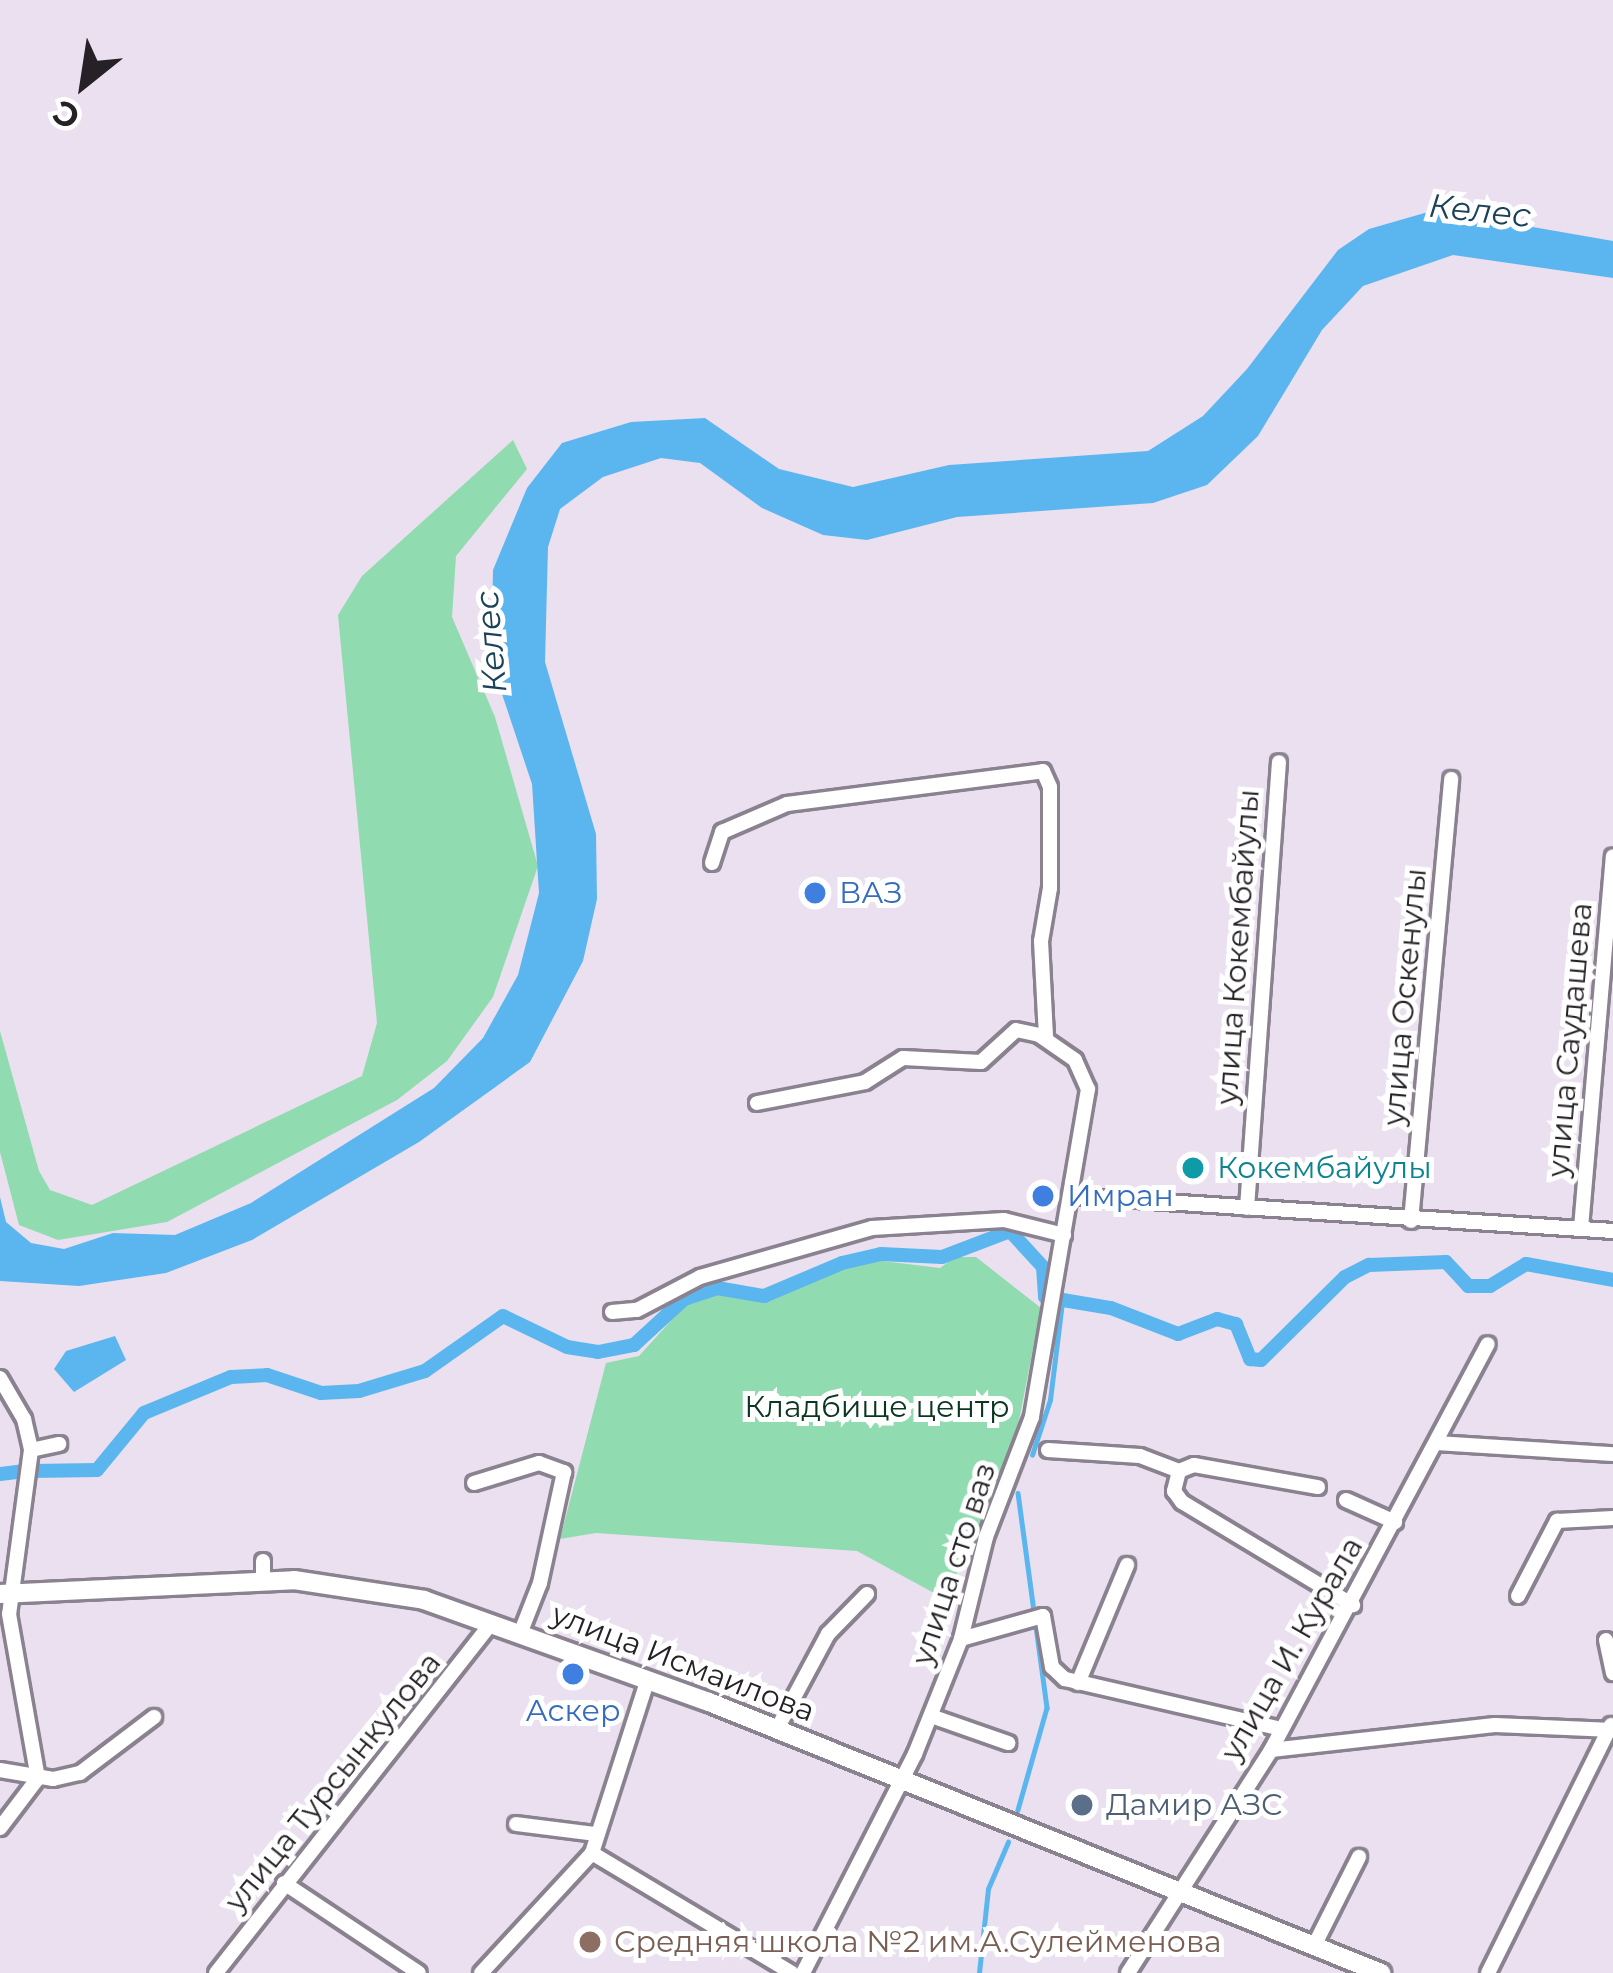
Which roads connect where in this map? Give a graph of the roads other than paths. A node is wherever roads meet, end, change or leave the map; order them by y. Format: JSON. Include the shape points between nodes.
{"nodes":[{"id":1,"x":1279,"y":762,"type":"dead end"},
{"id":2,"x":1451,"y":778,"type":"dead end"},
{"id":3,"x":1613,"y":856,"type":"edge"},
{"id":4,"x":712,"y":863,"type":"dead end"},
{"id":5,"x":1046,"y":1038,"type":"junction"},
{"id":6,"x":757,"y":1103,"type":"dead end"},
{"id":7,"x":1072,"y":1196,"type":"junction"},
{"id":8,"x":1246,"y":1208,"type":"junction"},
{"id":9,"x":1412,"y":1221,"type":"junction"},
{"id":10,"x":1581,"y":1228,"type":"junction"},
{"id":11,"x":1613,"y":1231,"type":"edge"},
{"id":12,"x":1064,"y":1235,"type":"junction"},
{"id":13,"x":612,"y":1312,"type":"dead end"},
{"id":14,"x":1488,"y":1344,"type":"dead end"},
{"id":15,"x":0,"y":1378,"type":"edge"},
{"id":16,"x":1436,"y":1443,"type":"junction"},
{"id":17,"x":59,"y":1444,"type":"dead end"},
{"id":18,"x":31,"y":1450,"type":"junction"},
{"id":19,"x":1048,"y":1450,"type":"dead end"},
{"id":20,"x":1613,"y":1454,"type":"edge"},
{"id":21,"x":1179,"y":1471,"type":"junction"},
{"id":22,"x":474,"y":1483,"type":"dead end"},
{"id":23,"x":1318,"y":1487,"type":"dead end"},
{"id":24,"x":1346,"y":1500,"type":"dead end"},
{"id":25,"x":1613,"y":1518,"type":"edge"},
{"id":26,"x":1395,"y":1522,"type":"junction"},
{"id":27,"x":1542,"y":1560,"type":"junction"},
{"id":28,"x":1127,"y":1565,"type":"dead end"},
{"id":29,"x":1552,"y":1574,"type":"dead end"},
{"id":30,"x":8,"y":1594,"type":"edge"},
{"id":31,"x":867,"y":1594,"type":"dead end"},
{"id":32,"x":1518,"y":1596,"type":"dead end"},
{"id":33,"x":1353,"y":1605,"type":"junction"},
{"id":34,"x":491,"y":1624,"type":"junction"},
{"id":35,"x":520,"y":1634,"type":"junction"},
{"id":36,"x":961,"y":1640,"type":"junction"},
{"id":37,"x":1606,"y":1640,"type":"dead end"},
{"id":38,"x":1612,"y":1663,"type":"edge"},
{"id":39,"x":648,"y":1679,"type":"junction"},
{"id":40,"x":1078,"y":1683,"type":"junction"},
{"id":41,"x":932,"y":1716,"type":"junction"},
{"id":42,"x":154,"y":1717,"type":"dead end"},
{"id":43,"x":1612,"y":1727,"type":"edge"},
{"id":44,"x":777,"y":1729,"type":"junction"},
{"id":45,"x":1281,"y":1729,"type":"junction"},
{"id":46,"x":1008,"y":1743,"type":"dead end"},
{"id":47,"x":1271,"y":1750,"type":"junction"},
{"id":48,"x":0,"y":1770,"type":"edge"},
{"id":49,"x":38,"y":1778,"type":"junction"},
{"id":50,"x":902,"y":1780,"type":"junction"},
{"id":51,"x":516,"y":1824,"type":"dead end"},
{"id":52,"x":0,"y":1828,"type":"edge"},
{"id":53,"x":595,"y":1834,"type":"junction"},
{"id":54,"x":592,"y":1853,"type":"junction"},
{"id":55,"x":1359,"y":1857,"type":"dead end"},
{"id":56,"x":284,"y":1883,"type":"junction"},
{"id":57,"x":1177,"y":1892,"type":"junction"},
{"id":58,"x":1314,"y":1946,"type":"junction"},
{"id":59,"x":216,"y":1973,"type":"edge"},
{"id":60,"x":419,"y":1973,"type":"edge"},
{"id":61,"x":481,"y":1973,"type":"edge"},
{"id":62,"x":792,"y":1973,"type":"edge"},
{"id":63,"x":803,"y":1973,"type":"edge"},
{"id":64,"x":1129,"y":1973,"type":"edge"},
{"id":65,"x":1381,"y":1973,"type":"edge"},
{"id":66,"x":1488,"y":1973,"type":"edge"}],
"edges":[{"from":1,"to":8,"type":"street","name":"улица Кокембайулы"},
{"from":2,"to":9,"type":"street","name":"улица Оскенулы"},
{"from":3,"to":10,"type":"street","name":"улица Саудашева"},
{"from":4,"to":5,"type":"street","via":[[722,832],[787,804],[1043,771],[1050,787],[1041,940]]},
{"from":5,"to":6,"type":"street","via":[[1016,1030],[981,1062],[903,1058],[865,1082]]},
{"from":5,"to":7,"type":"street","name":"улица сто ваз","via":[[1079,1064],[1088,1088]]},
{"from":7,"to":8,"type":"street"},
{"from":7,"to":12,"type":"street","name":"улица сто ваз"},
{"from":8,"to":9,"type":"street"},
{"from":9,"to":10,"type":"street"},
{"from":10,"to":11,"type":"street"},
{"from":12,"to":13,"type":"street","via":[[1004,1220],[872,1228],[700,1277],[638,1310]]},
{"from":12,"to":36,"type":"street","name":"улица сто ваз","via":[[1028,1433],[986,1538]]},
{"from":14,"to":16,"type":"street","name":"улица И. Курала"},
{"from":15,"to":18,"type":"street"},
{"from":16,"to":20,"type":"street"},
{"from":16,"to":26,"type":"street","name":"улица И. Курала"},
{"from":17,"to":18,"type":"street"},
{"from":18,"to":30,"type":"street"},
{"from":19,"to":21,"type":"street","via":[[1140,1456]]},
{"from":21,"to":23,"type":"street","via":[[1194,1465]]},
{"from":21,"to":33,"type":"street","via":[[1174,1491],[1182,1502]]},
{"from":22,"to":35,"type":"street","via":[[539,1463],[560,1467],[556,1538]]},
{"from":24,"to":26,"type":"street"},
{"from":25,"to":27,"type":"street","via":[[1557,1521]]},
{"from":26,"to":33,"type":"street","name":"улица И. Курала"},
{"from":27,"to":29,"type":"street"},
{"from":27,"to":32,"type":"street"},
{"from":28,"to":40,"type":"street"},
{"from":30,"to":34,"type":"main road","name":"улица Исмаилова","via":[[263,1570],[365,1587]]},
{"from":30,"to":49,"type":"street"},
{"from":31,"to":44,"type":"street","via":[[828,1634]]},
{"from":33,"to":45,"type":"street","name":"улица И. Курала"},
{"from":34,"to":35,"type":"main road","name":"улица Исмаилова"},
{"from":34,"to":56,"type":"street","name":"улица Турсынкулова"},
{"from":35,"to":39,"type":"main road","name":"улица Исмаилова"},
{"from":36,"to":40,"type":"street","via":[[1032,1619],[1052,1667]]},
{"from":36,"to":41,"type":"street","name":"улица сто ваз"},
{"from":37,"to":38,"type":"street"},
{"from":39,"to":44,"type":"main road","name":"улица Исмаилова"},
{"from":39,"to":53,"type":"street"},
{"from":40,"to":45,"type":"street"},
{"from":41,"to":46,"type":"street"},
{"from":41,"to":50,"type":"street","name":"улица сто ваз"},
{"from":42,"to":49,"type":"street","via":[[80,1773]]},
{"from":43,"to":47,"type":"street","via":[[1496,1725]]},
{"from":43,"to":66,"type":"street"},
{"from":44,"to":50,"type":"main road","name":"улица Исмаилова"},
{"from":45,"to":47,"type":"street","name":"улица И. Курала"},
{"from":47,"to":57,"type":"street","name":"улица И. Курала"},
{"from":48,"to":49,"type":"street"},
{"from":49,"to":52,"type":"street"},
{"from":50,"to":57,"type":"main road","name":"улица Исмаилова"},
{"from":50,"to":63,"type":"street","name":"улица сто ваз"},
{"from":51,"to":53,"type":"street"},
{"from":53,"to":54,"type":"street"},
{"from":54,"to":61,"type":"street"},
{"from":54,"to":62,"type":"street"},
{"from":55,"to":58,"type":"street"},
{"from":56,"to":59,"type":"street","name":"улица Турсынкулова"},
{"from":56,"to":60,"type":"street"},
{"from":57,"to":58,"type":"main road","name":"улица Исмаилова"},
{"from":57,"to":64,"type":"street","name":"улица И. Курала"},
{"from":58,"to":65,"type":"main road","name":"улица Исмаилова"}]}
